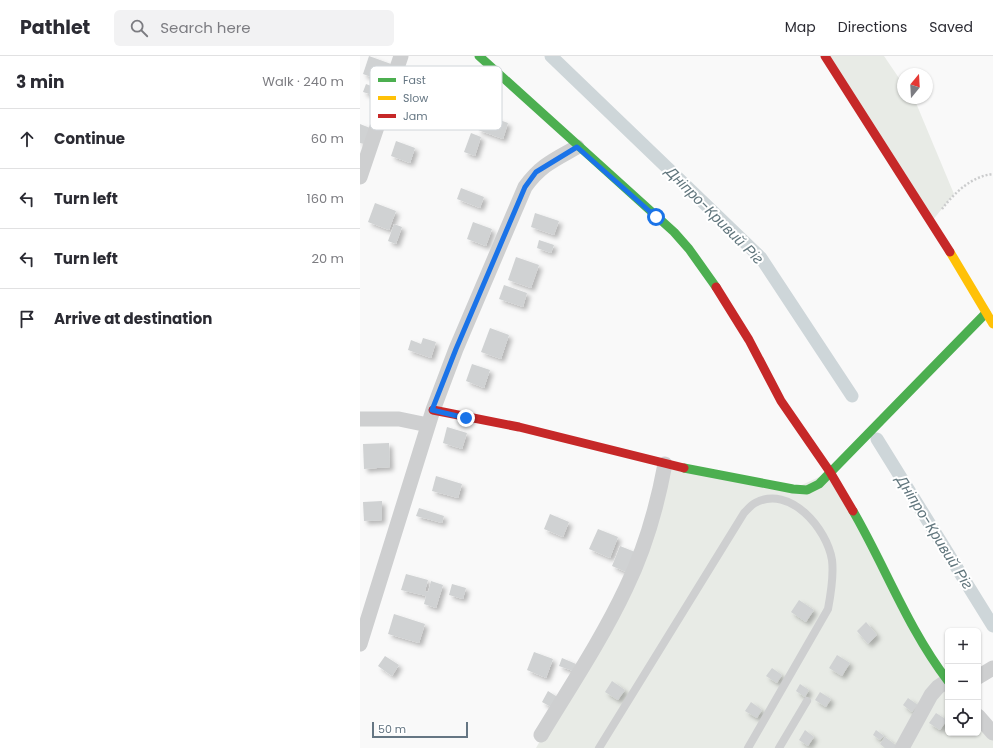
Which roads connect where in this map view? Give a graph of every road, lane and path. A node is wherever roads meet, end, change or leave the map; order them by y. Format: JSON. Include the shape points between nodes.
{"nodes":[{"id":1,"x":401,"y":56,"type":"edge"},
{"id":2,"x":479,"y":56,"type":"edge"},
{"id":3,"x":826,"y":56,"type":"edge"},
{"id":4,"x":398,"y":66,"type":"edge"},
{"id":5,"x":490,"y":66,"type":"edge"},
{"id":6,"x":502,"y":77,"type":"edge"},
{"id":7,"x":376,"y":130,"type":"edge"},
{"id":8,"x":577,"y":147,"type":"junction"},
{"id":9,"x":993,"y":174,"type":"edge"},
{"id":10,"x":360,"y":177,"type":"edge"},
{"id":11,"x":932,"y":221,"type":"junction"},
{"id":12,"x":986,"y":313,"type":"junction"},
{"id":13,"x":993,"y":324,"type":"edge"},
{"id":14,"x":430,"y":417,"type":"junction"},
{"id":15,"x":360,"y":419,"type":"edge"},
{"id":16,"x":665,"y":464,"type":"junction"},
{"id":17,"x":830,"y":472,"type":"junction"},
{"id":18,"x":360,"y":644,"type":"edge"},
{"id":19,"x":993,"y":668,"type":"edge"},
{"id":20,"x":981,"y":676,"type":"edge"},
{"id":21,"x":945,"y":677,"type":"edge"},
{"id":22,"x":945,"y":683,"type":"edge"},
{"id":23,"x":807,"y":701,"type":"dead end"},
{"id":24,"x":981,"y":720,"type":"edge"},
{"id":25,"x":993,"y":734,"type":"edge"},
{"id":26,"x":540,"y":735,"type":"dead end"},
{"id":27,"x":599,"y":748,"type":"edge"},
{"id":28,"x":748,"y":748,"type":"edge"},
{"id":29,"x":779,"y":748,"type":"edge"},
{"id":30,"x":902,"y":748,"type":"edge"}],
"edges":[{"from":1,"to":4,"type":"street"},
{"from":2,"to":5,"type":"street"},
{"from":3,"to":11,"type":"street"},
{"from":6,"to":8,"type":"street"},
{"from":7,"to":10,"type":"street"},
{"from":8,"to":14,"type":"street","via":[[536,172],[525,187]]},
{"from":8,"to":17,"type":"street","via":[[674,232],[689,249],[708,274],[749,340],[781,401]]},
{"from":9,"to":11,"type":"path","via":[[980,178],[954,194]]},
{"from":11,"to":12,"type":"street"},
{"from":12,"to":13,"type":"street"},
{"from":12,"to":17,"type":"street"},
{"from":14,"to":15,"type":"street"},
{"from":14,"to":16,"type":"street","via":[[519,427]]},
{"from":14,"to":18,"type":"street"},
{"from":16,"to":17,"type":"street","via":[[807,490],[819,484]]},
{"from":16,"to":26,"type":"street","via":[[652,520],[626,588],[602,634]]},
{"from":17,"to":21,"type":"street","via":[[867,535],[910,620]]},
{"from":19,"to":20,"type":"street"},
{"from":22,"to":30,"type":"street","via":[[931,694]]},
{"from":23,"to":29,"type":"lane"},
{"from":24,"to":25,"type":"street"},
{"from":27,"to":28,"type":"lane","via":[[744,513],[755,503],[771,498],[799,507],[826,539],[832,561],[832,586],[828,609]]}]}
